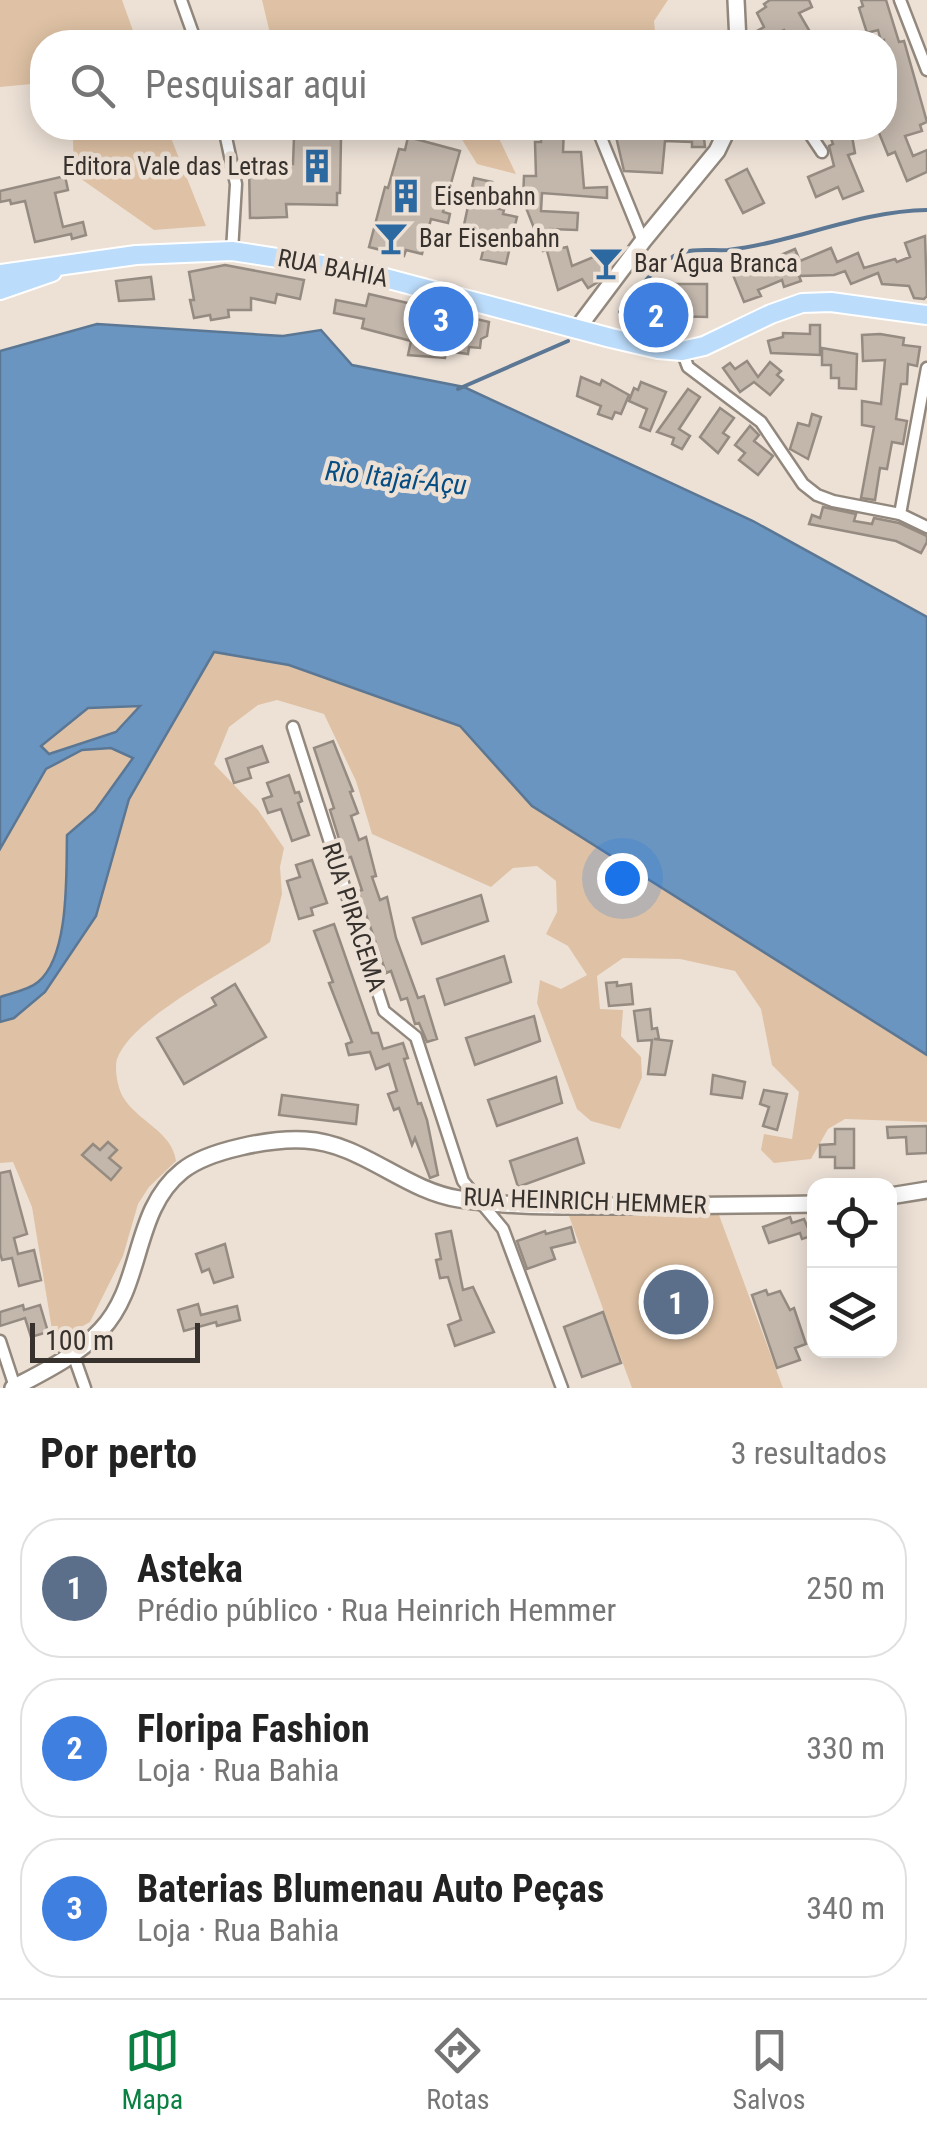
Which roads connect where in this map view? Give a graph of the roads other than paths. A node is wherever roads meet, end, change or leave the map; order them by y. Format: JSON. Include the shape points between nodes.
{"nodes":[{"id":1,"x":181,"y":0,"type":"edge"},
{"id":2,"x":736,"y":0,"type":"edge"},
{"id":3,"x":900,"y":0,"type":"edge"},
{"id":4,"x":192,"y":30,"type":"edge"},
{"id":5,"x":737,"y":30,"type":"edge"},
{"id":6,"x":927,"y":70,"type":"edge"},
{"id":7,"x":227,"y":140,"type":"edge"},
{"id":8,"x":602,"y":140,"type":"edge"},
{"id":9,"x":722,"y":140,"type":"edge"},
{"id":10,"x":814,"y":140,"type":"edge"},
{"id":11,"x":822,"y":152,"type":"dead end"},
{"id":12,"x":643,"y":241,"type":"junction"},
{"id":13,"x":232,"y":251,"type":"junction"},
{"id":14,"x":81,"y":263,"type":"junction"},
{"id":15,"x":0,"y":274,"type":"edge"},
{"id":16,"x":0,"y":290,"type":"edge"},
{"id":17,"x":927,"y":315,"type":"edge"},
{"id":18,"x":577,"y":329,"type":"junction"},
{"id":19,"x":682,"y":351,"type":"junction"},
{"id":20,"x":927,"y":368,"type":"edge"},
{"id":21,"x":900,"y":514,"type":"junction"},
{"id":22,"x":927,"y":527,"type":"edge"},
{"id":23,"x":293,"y":726,"type":"dead end"},
{"id":24,"x":927,"y":1190,"type":"edge"},
{"id":25,"x":897,"y":1195,"type":"edge"},
{"id":26,"x":483,"y":1202,"type":"junction"},
{"id":27,"x":807,"y":1204,"type":"edge"},
{"id":28,"x":0,"y":1341,"type":"edge"},
{"id":29,"x":73,"y":1354,"type":"junction"},
{"id":30,"x":14,"y":1388,"type":"edge"},
{"id":31,"x":85,"y":1388,"type":"edge"},
{"id":32,"x":562,"y":1388,"type":"edge"}],
"edges":[{"from":1,"to":4,"type":"street"},
{"from":2,"to":5,"type":"street"},
{"from":3,"to":6,"type":"street"},
{"from":7,"to":13,"type":"street","via":[[236,184]]},
{"from":8,"to":12,"type":"street"},
{"from":9,"to":12,"type":"street"},
{"from":10,"to":11,"type":"street"},
{"from":12,"to":18,"type":"street"},
{"from":13,"to":14,"type":"main road","name":"RUA BAHIA"},
{"from":13,"to":18,"type":"main road","name":"RUA BAHIA","via":[[356,270]]},
{"from":14,"to":15,"type":"main road","name":"RUA BAHIA"},
{"from":14,"to":16,"type":"main road","name":"RUA BAHIA"},
{"from":17,"to":19,"type":"main road","name":"RUA BAHIA","via":[[802,304]]},
{"from":18,"to":19,"type":"main road","name":"RUA BAHIA"},
{"from":19,"to":21,"type":"street","via":[[688,367],[761,422],[802,484],[834,502]]},
{"from":20,"to":21,"type":"street"},
{"from":21,"to":22,"type":"street"},
{"from":23,"to":26,"type":"street","name":"RUA PIRACEMA","via":[[384,1011],[416,1036],[463,1180]]},
{"from":24,"to":25,"type":"street"},
{"from":26,"to":27,"type":"street","name":"RUA HEINRICH HEMMER"},
{"from":26,"to":29,"type":"street","name":"RUA HEINRICH HEMMER","via":[[416,1186],[329,1143],[279,1141],[200,1160],[165,1188],[121,1300]]},
{"from":26,"to":32,"type":"street","name":"RUA PIRACEMA","via":[[503,1229]]},
{"from":28,"to":30,"type":"street"},
{"from":29,"to":30,"type":"street","name":"RUA HEINRICH HEMMER"},
{"from":29,"to":31,"type":"street"}]}
